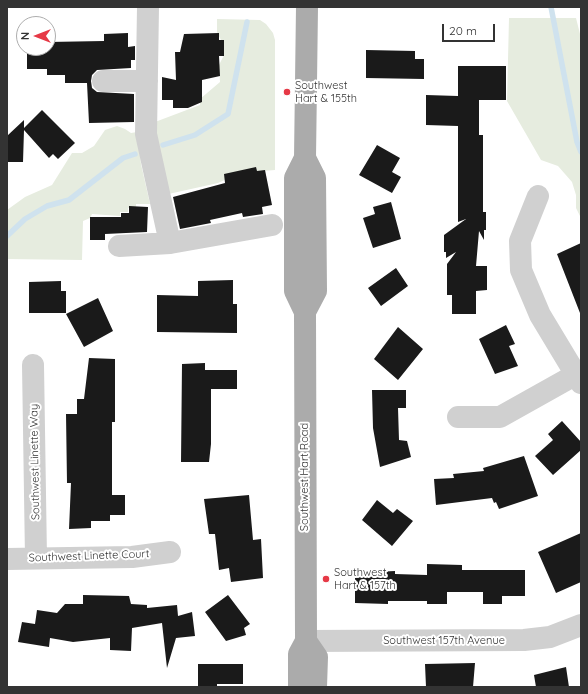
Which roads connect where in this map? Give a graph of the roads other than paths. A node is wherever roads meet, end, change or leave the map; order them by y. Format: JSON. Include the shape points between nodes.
{"nodes":[{"id":1,"x":148,"y":7,"type":"edge"},
{"id":2,"x":307,"y":7,"type":"edge"},
{"id":3,"x":147,"y":80,"type":"junction"},
{"id":4,"x":103,"y":81,"type":"dead end"},
{"id":5,"x":538,"y":196,"type":"dead end"},
{"id":6,"x":272,"y":225,"type":"dead end"},
{"id":7,"x":170,"y":243,"type":"junction"},
{"id":8,"x":119,"y":246,"type":"dead end"},
{"id":9,"x":33,"y":365,"type":"dead end"},
{"id":10,"x":578,"y":379,"type":"edge"},
{"id":11,"x":458,"y":417,"type":"dead end"},
{"id":12,"x":170,"y":552,"type":"dead end"},
{"id":13,"x":36,"y":558,"type":"junction"},
{"id":14,"x":7,"y":559,"type":"edge"},
{"id":15,"x":581,"y":625,"type":"edge"},
{"id":16,"x":306,"y":641,"type":"junction"},
{"id":17,"x":299,"y":687,"type":"edge"},
{"id":18,"x":316,"y":687,"type":"edge"}],
"edges":[{"from":1,"to":3,"type":"street"},
{"from":2,"to":16,"type":"main road","name":"Southwest Hart Road","via":[[305,158],[295,178],[295,291],[305,312]]},
{"from":3,"to":4,"type":"street"},
{"from":3,"to":7,"type":"street","via":[[146,134]]},
{"from":5,"to":10,"type":"street","via":[[520,241],[521,270],[540,315]]},
{"from":6,"to":7,"type":"street"},
{"from":7,"to":8,"type":"street"},
{"from":9,"to":13,"type":"street","name":"Southwest Linette Way"},
{"from":10,"to":11,"type":"street","via":[[500,417]]},
{"from":12,"to":13,"type":"street","name":"Southwest Linette Court","via":[[132,557]]},
{"from":13,"to":14,"type":"street","name":"Southwest Linette Court"},
{"from":15,"to":16,"type":"street","name":"Southwest 157th Avenue","via":[[550,637],[524,640]]},
{"from":16,"to":17,"type":"main road","name":"Southwest Hart Road","via":[[299,654]]},
{"from":16,"to":18,"type":"main road","via":[[317,657]]}]}
